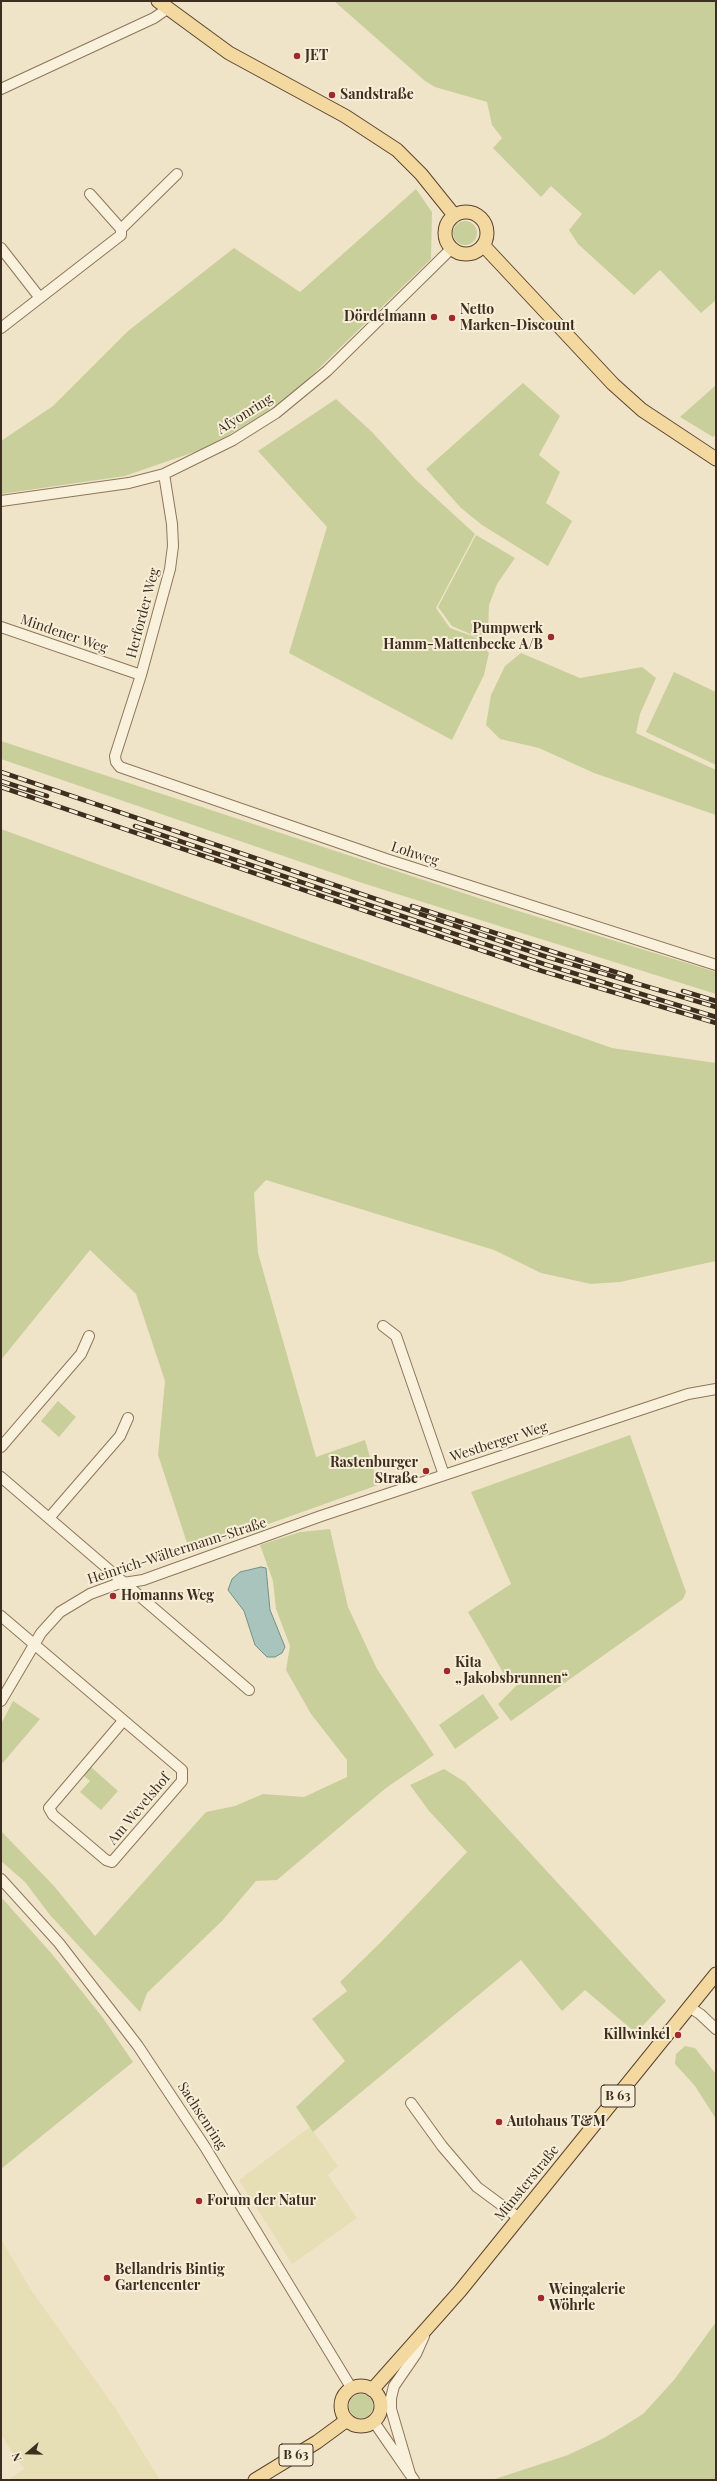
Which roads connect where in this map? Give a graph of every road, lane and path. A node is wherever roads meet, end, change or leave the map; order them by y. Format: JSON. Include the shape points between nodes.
{"nodes":[{"id":1,"x":162,"y":5,"type":"edge"},
{"id":2,"x":1,"y":89,"type":"edge"},
{"id":3,"x":177,"y":174,"type":"dead end"},
{"id":4,"x":90,"y":194,"type":"dead end"},
{"id":5,"x":454,"y":215,"type":"junction"},
{"id":6,"x":121,"y":229,"type":"junction"},
{"id":7,"x":483,"y":245,"type":"junction"},
{"id":8,"x":1,"y":248,"type":"edge"},
{"id":9,"x":451,"y":249,"type":"junction"},
{"id":10,"x":40,"y":298,"type":"junction"},
{"id":11,"x":1,"y":328,"type":"edge"},
{"id":12,"x":716,"y":459,"type":"edge"},
{"id":13,"x":164,"y":474,"type":"junction"},
{"id":14,"x":1,"y":501,"type":"edge"},
{"id":15,"x":1,"y":627,"type":"edge"},
{"id":16,"x":141,"y":675,"type":"junction"},
{"id":17,"x":115,"y":756,"type":"joint"},
{"id":18,"x":716,"y":965,"type":"edge"},
{"id":19,"x":383,"y":1326,"type":"dead end"},
{"id":20,"x":89,"y":1336,"type":"dead end"},
{"id":21,"x":716,"y":1389,"type":"edge"},
{"id":22,"x":128,"y":1418,"type":"dead end"},
{"id":23,"x":1,"y":1447,"type":"edge"},
{"id":24,"x":444,"y":1475,"type":"junction"},
{"id":25,"x":1,"y":1477,"type":"edge"},
{"id":26,"x":49,"y":1518,"type":"junction"},
{"id":27,"x":292,"y":1526,"type":"joint"},
{"id":28,"x":126,"y":1583,"type":"junction"},
{"id":29,"x":1,"y":1616,"type":"edge"},
{"id":30,"x":34,"y":1645,"type":"junction"},
{"id":31,"x":249,"y":1690,"type":"dead end"},
{"id":32,"x":1,"y":1701,"type":"edge"},
{"id":33,"x":123,"y":1721,"type":"junction"},
{"id":34,"x":1,"y":1879,"type":"edge"},
{"id":35,"x":716,"y":1974,"type":"edge"},
{"id":36,"x":689,"y":2007,"type":"junction"},
{"id":37,"x":716,"y":2029,"type":"edge"},
{"id":38,"x":411,"y":2103,"type":"dead end"},
{"id":39,"x":519,"y":2218,"type":"junction"},
{"id":40,"x":428,"y":2328,"type":"junction"},
{"id":41,"x":352,"y":2389,"type":"junction"},
{"id":42,"x":372,"y":2390,"type":"junction"},
{"id":43,"x":347,"y":2420,"type":"junction"},
{"id":44,"x":374,"y":2422,"type":"junction"},
{"id":45,"x":412,"y":2477,"type":"edge"},
{"id":46,"x":256,"y":2480,"type":"edge"}],
"edges":[{"from":1,"to":2,"type":"street","via":[[154,18]]},
{"from":1,"to":5,"type":"main road","via":[[229,53],[345,116],[397,150],[422,174]]},
{"from":3,"to":6,"type":"street"},
{"from":4,"to":6,"type":"street"},
{"from":5,"to":7,"type":"main road","via":[[468,212],[481,218],[487,231]]},
{"from":5,"to":9,"type":"main road","via":[[449,219],[444,231]]},
{"from":6,"to":10,"type":"street","via":[[121,235]]},
{"from":7,"to":9,"type":"main road","via":[[472,254],[465,255]]},
{"from":7,"to":12,"type":"main road","via":[[613,384],[642,410]]},
{"from":8,"to":10,"type":"street"},
{"from":9,"to":13,"type":"street","name":"Afyonring","via":[[327,371],[276,413],[233,440]]},
{"from":10,"to":11,"type":"street"},
{"from":13,"to":14,"type":"street","name":"Afyonring","via":[[130,483]]},
{"from":13,"to":16,"type":"street","name":"Herforder Weg","via":[[173,546],[170,569]]},
{"from":15,"to":16,"type":"street","name":"Mindener Weg"},
{"from":16,"to":17,"type":"street","name":"Herforder Weg"},
{"from":17,"to":18,"type":"street","name":"Lohweg","via":[[116,762],[126,770],[209,799]]},
{"from":19,"to":24,"type":"street","via":[[396,1336]]},
{"from":20,"to":23,"type":"street","via":[[81,1354]]},
{"from":21,"to":24,"type":"street","name":"Westberger Weg","via":[[688,1394]]},
{"from":22,"to":26,"type":"street","via":[[120,1436]]},
{"from":24,"to":27,"type":"street","name":"Westberger Weg"},
{"from":25,"to":26,"type":"street"},
{"from":26,"to":28,"type":"street"},
{"from":27,"to":28,"type":"street","name":"Heinrich-Wältermann-Straße","via":[[143,1580]]},
{"from":28,"to":30,"type":"street","name":"Heinrich-Wältermann-Straße","via":[[90,1594],[65,1609],[48,1624]]},
{"from":28,"to":31,"type":"street"},
{"from":29,"to":30,"type":"street","name":"Am Wevelshof"},
{"from":30,"to":32,"type":"street","name":"Heinrich-Wältermann-Straße"},
{"from":30,"to":33,"type":"street","name":"Am Wevelshof"},
{"from":33,"to":33,"type":"street","name":"Am Wevelshof","via":[[182,1770],[184,1776],[112,1862],[106,1860],[53,1816],[49,1808]]},
{"from":34,"to":41,"type":"street","name":"Sachsenring","via":[[60,1943],[138,2046],[209,2153]]},
{"from":35,"to":36,"type":"main road","name":"Münsterstraße","number":"B 63"},
{"from":36,"to":37,"type":"street"},
{"from":36,"to":39,"type":"main road","name":"Münsterstraße","number":"B 63"},
{"from":38,"to":39,"type":"street","via":[[442,2146],[477,2187]]},
{"from":39,"to":40,"type":"main road","name":"Münsterstraße","number":"B 63"},
{"from":40,"to":42,"type":"main road","name":"Münsterstraße","number":"B 63"},
{"from":40,"to":45,"type":"street","via":[[416,2354],[394,2386],[390,2398]]},
{"from":41,"to":42,"type":"main road","via":[[360,2386]]},
{"from":41,"to":43,"type":"main road","via":[[342,2401],[342,2411]]},
{"from":42,"to":44,"type":"main road","via":[[381,2404],[380,2415]]},
{"from":43,"to":44,"type":"main road","via":[[362,2426]]},
{"from":43,"to":46,"type":"main road","number":"B 63"},
{"from":44,"to":45,"type":"street"}]}
